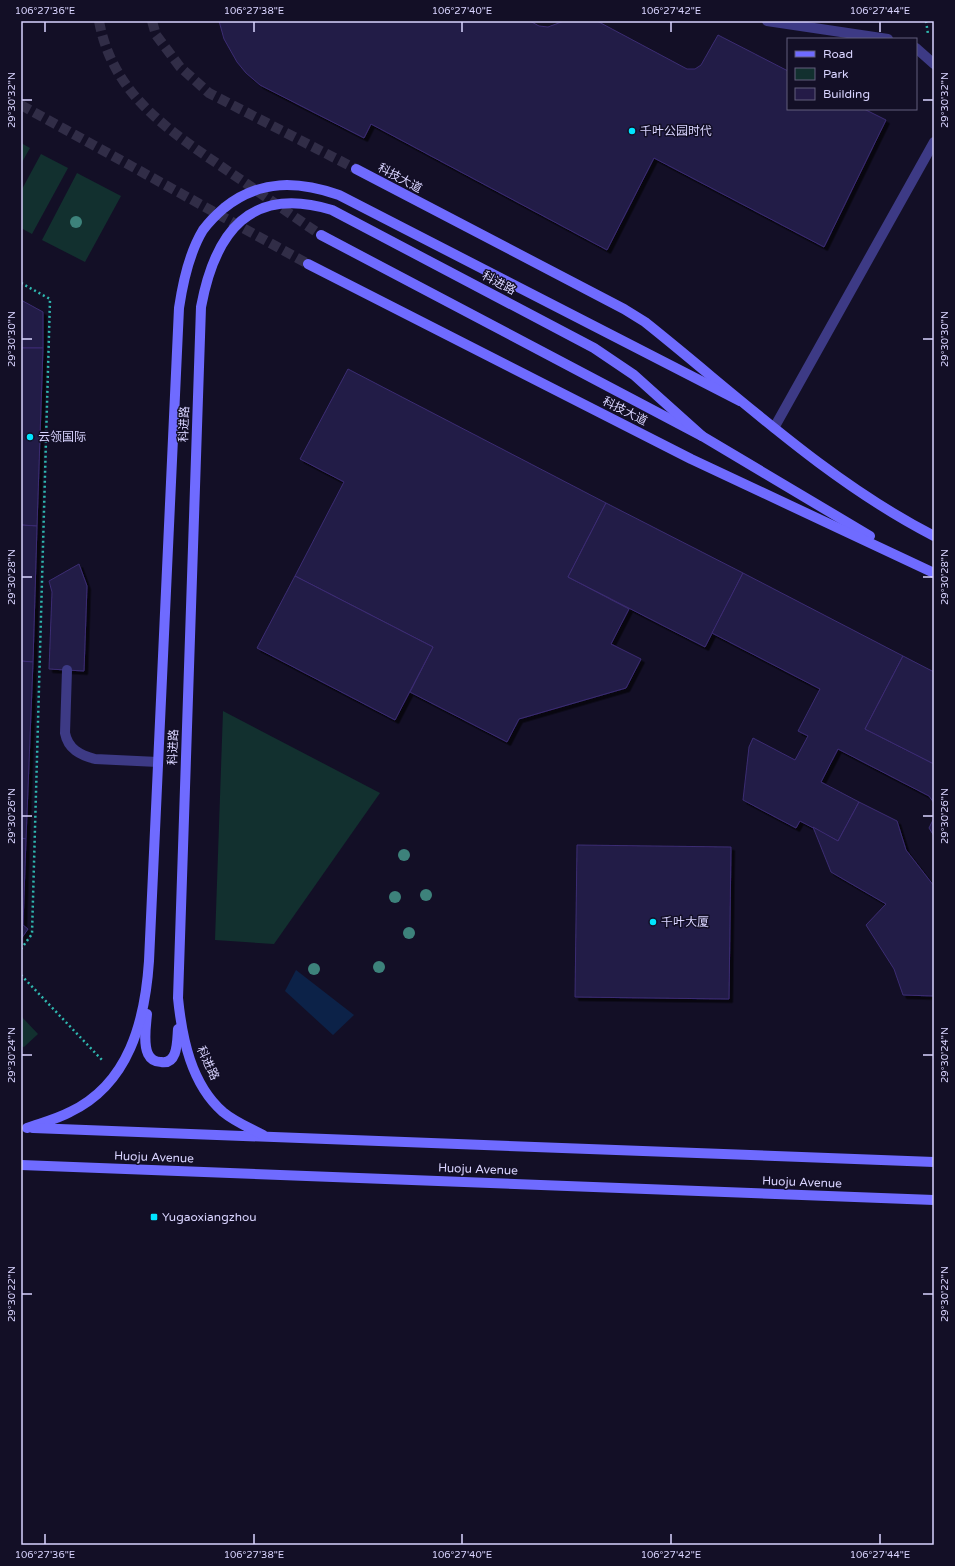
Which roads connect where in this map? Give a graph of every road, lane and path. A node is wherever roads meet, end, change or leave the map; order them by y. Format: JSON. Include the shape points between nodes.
{"nodes":[{"id":1,"x":767,"y":21,"type":"edge"},
{"id":2,"x":881,"y":38,"type":"edge"},
{"id":3,"x":917,"y":49,"type":"edge"},
{"id":4,"x":934,"y":64,"type":"edge"},
{"id":5,"x":934,"y":142,"type":"edge"},
{"id":6,"x":356,"y":169,"type":"tunnel mouth"},
{"id":7,"x":321,"y":235,"type":"tunnel mouth"},
{"id":8,"x":308,"y":264,"type":"tunnel mouth"},
{"id":9,"x":21,"y":283,"type":"edge"},
{"id":10,"x":740,"y":401,"type":"junction"},
{"id":11,"x":774,"y":428,"type":"junction"},
{"id":12,"x":702,"y":436,"type":"junction"},
{"id":13,"x":934,"y":536,"type":"edge"},
{"id":14,"x":918,"y":565,"type":"junction"},
{"id":15,"x":934,"y":573,"type":"edge"},
{"id":16,"x":67,"y":670,"type":"dead end"},
{"id":17,"x":158,"y":762,"type":"junction"},
{"id":18,"x":21,"y":949,"type":"edge"},
{"id":19,"x":21,"y":975,"type":"edge"},
{"id":20,"x":147,"y":988,"type":"junction"},
{"id":21,"x":180,"y":1016,"type":"junction"},
{"id":22,"x":102,"y":1060,"type":"dead end"},
{"id":23,"x":24,"y":1128,"type":"edge"},
{"id":24,"x":263,"y":1136,"type":"junction"},
{"id":25,"x":934,"y":1162,"type":"edge"},
{"id":26,"x":21,"y":1165,"type":"edge"},
{"id":27,"x":934,"y":1200,"type":"edge"}],
"edges":[{"from":1,"to":2,"type":"lane"},
{"from":3,"to":4,"type":"lane"},
{"from":5,"to":11,"type":"lane"},
{"from":6,"to":10,"type":"main road","name":"科技大道","via":[[624,309],[650,326]]},
{"from":7,"to":12,"type":"main road"},
{"from":8,"to":14,"type":"main road","name":"科技大道","via":[[691,459]]},
{"from":9,"to":18,"type":"path","via":[[50,299],[32,934]]},
{"from":10,"to":11,"type":"main road","name":"科技大道"},
{"from":10,"to":17,"type":"main road","via":[[339,194],[302,185],[279,185],[258,188],[237,198],[218,213],[204,229],[182,286]]},
{"from":11,"to":13,"type":"main road","name":"科技大道","via":[[863,494]]},
{"from":12,"to":14,"type":"main road"},
{"from":12,"to":21,"type":"main road","name":"科进路","via":[[634,375],[594,348],[332,210],[300,203],[281,204],[248,215],[232,228],[212,262],[201,307],[178,974]]},
{"from":14,"to":15,"type":"main road","name":"科技大道"},
{"from":16,"to":17,"type":"lane","via":[[65,733],[71,747],[95,759]]},
{"from":17,"to":20,"type":"main road"},
{"from":19,"to":22,"type":"path"},
{"from":20,"to":21,"type":"main road","via":[[146,1040],[148,1054],[152,1059],[164,1063],[174,1056]]},
{"from":20,"to":23,"type":"main road","via":[[132,1047],[122,1068],[107,1086],[89,1102],[70,1113]]},
{"from":21,"to":24,"type":"main road","name":"科进路","via":[[187,1052],[194,1070],[213,1101],[223,1112]]},
{"from":23,"to":24,"type":"main road","name":"Huoju Avenue"},
{"from":24,"to":25,"type":"main road","name":"Huoju Avenue"},
{"from":26,"to":27,"type":"main road","name":"Huoju Avenue"}]}
